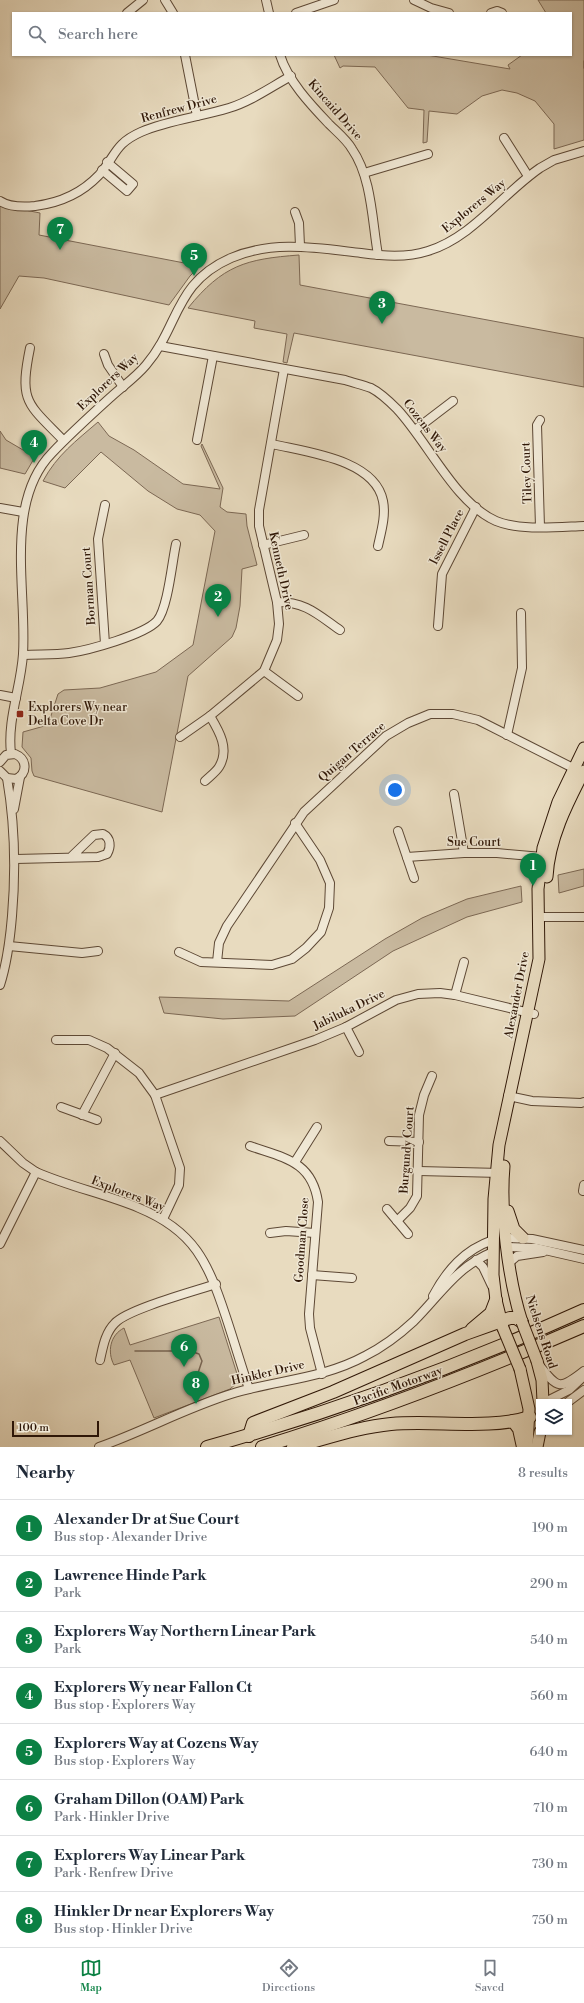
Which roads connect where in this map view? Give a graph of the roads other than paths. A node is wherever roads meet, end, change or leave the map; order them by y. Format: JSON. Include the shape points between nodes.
{"nodes":[{"id":1,"x":143,"y":0,"type":"edge"},
{"id":2,"x":165,"y":0,"type":"edge"},
{"id":3,"x":266,"y":0,"type":"edge"},
{"id":4,"x":334,"y":0,"type":"edge"},
{"id":5,"x":414,"y":0,"type":"edge"},
{"id":6,"x":128,"y":12,"type":"edge"},
{"id":7,"x":172,"y":12,"type":"edge"},
{"id":8,"x":269,"y":12,"type":"edge"},
{"id":9,"x":299,"y":12,"type":"edge"},
{"id":10,"x":445,"y":12,"type":"edge"},
{"id":11,"x":185,"y":56,"type":"edge"},
{"id":12,"x":280,"y":56,"type":"edge"},
{"id":13,"x":291,"y":76,"type":"junction"},
{"id":14,"x":197,"y":116,"type":"junction"},
{"id":15,"x":504,"y":138,"type":"dead end"},
{"id":16,"x":584,"y":151,"type":"edge"},
{"id":17,"x":428,"y":154,"type":"dead end"},
{"id":18,"x":107,"y":162,"type":"junction"},
{"id":19,"x":102,"y":170,"type":"junction"},
{"id":20,"x":364,"y":174,"type":"junction"},
{"id":21,"x":528,"y":176,"type":"junction"},
{"id":22,"x":0,"y":201,"type":"edge"},
{"id":23,"x":295,"y":212,"type":"dead end"},
{"id":24,"x":300,"y":246,"type":"junction"},
{"id":25,"x":378,"y":255,"type":"junction"},
{"id":26,"x":160,"y":346,"type":"junction"},
{"id":27,"x":30,"y":348,"type":"dead end"},
{"id":28,"x":104,"y":354,"type":"dead end"},
{"id":29,"x":213,"y":356,"type":"junction"},
{"id":30,"x":284,"y":369,"type":"junction"},
{"id":31,"x":123,"y":387,"type":"junction"},
{"id":32,"x":453,"y":401,"type":"dead end"},
{"id":33,"x":540,"y":420,"type":"dead end"},
{"id":34,"x":415,"y":430,"type":"junction"},
{"id":35,"x":63,"y":440,"type":"junction"},
{"id":36,"x":197,"y":440,"type":"dead end"},
{"id":37,"x":272,"y":444,"type":"junction"},
{"id":38,"x":105,"y":505,"type":"dead end"},
{"id":39,"x":0,"y":508,"type":"edge"},
{"id":40,"x":476,"y":508,"type":"junction"},
{"id":41,"x":23,"y":512,"type":"junction"},
{"id":42,"x":584,"y":526,"type":"edge"},
{"id":43,"x":540,"y":527,"type":"junction"},
{"id":44,"x":304,"y":535,"type":"dead end"},
{"id":45,"x":176,"y":544,"type":"dead end"},
{"id":46,"x":263,"y":546,"type":"junction"},
{"id":47,"x":378,"y":546,"type":"dead end"},
{"id":48,"x":277,"y":602,"type":"junction"},
{"id":49,"x":521,"y":613,"type":"dead end"},
{"id":50,"x":438,"y":626,"type":"dead end"},
{"id":51,"x":340,"y":630,"type":"dead end"},
{"id":52,"x":105,"y":644,"type":"junction"},
{"id":53,"x":23,"y":655,"type":"junction"},
{"id":54,"x":264,"y":671,"type":"junction"},
{"id":55,"x":0,"y":695,"type":"edge"},
{"id":56,"x":298,"y":696,"type":"dead end"},
{"id":57,"x":16,"y":698,"type":"junction"},
{"id":58,"x":210,"y":716,"type":"junction"},
{"id":59,"x":507,"y":735,"type":"junction"},
{"id":60,"x":180,"y":737,"type":"dead end"},
{"id":61,"x":584,"y":748,"type":"edge"},
{"id":62,"x":10,"y":753,"type":"junction"},
{"id":63,"x":0,"y":762,"type":"edge"},
{"id":64,"x":0,"y":771,"type":"edge"},
{"id":65,"x":580,"y":771,"type":"edge"},
{"id":66,"x":20,"y":776,"type":"junction"},
{"id":67,"x":7,"y":778,"type":"junction"},
{"id":68,"x":205,"y":781,"type":"dead end"},
{"id":69,"x":454,"y":794,"type":"dead end"},
{"id":70,"x":13,"y":813,"type":"junction"},
{"id":71,"x":295,"y":823,"type":"junction"},
{"id":72,"x":398,"y":831,"type":"dead end"},
{"id":73,"x":464,"y":853,"type":"junction"},
{"id":74,"x":72,"y":856,"type":"dead end"},
{"id":75,"x":407,"y":857,"type":"junction"},
{"id":76,"x":542,"y":857,"type":"junction"},
{"id":77,"x":16,"y":859,"type":"junction"},
{"id":78,"x":414,"y":878,"type":"dead end"},
{"id":79,"x":542,"y":917,"type":"junction"},
{"id":80,"x":584,"y":917,"type":"edge"},
{"id":81,"x":9,"y":946,"type":"junction"},
{"id":82,"x":98,"y":951,"type":"dead end"},
{"id":83,"x":180,"y":952,"type":"dead end"},
{"id":84,"x":217,"y":962,"type":"junction"},
{"id":85,"x":464,"y":962,"type":"dead end"},
{"id":86,"x":0,"y":985,"type":"edge"},
{"id":87,"x":455,"y":996,"type":"junction"},
{"id":88,"x":531,"y":1013,"type":"junction"},
{"id":89,"x":346,"y":1027,"type":"junction"},
{"id":90,"x":56,"y":1040,"type":"dead end"},
{"id":91,"x":358,"y":1052,"type":"dead end"},
{"id":92,"x":115,"y":1053,"type":"junction"},
{"id":93,"x":432,"y":1076,"type":"dead end"},
{"id":94,"x":155,"y":1095,"type":"junction"},
{"id":95,"x":512,"y":1097,"type":"junction"},
{"id":96,"x":583,"y":1103,"type":"edge"},
{"id":97,"x":61,"y":1107,"type":"dead end"},
{"id":98,"x":584,"y":1112,"type":"edge"},
{"id":99,"x":82,"y":1115,"type":"junction"},
{"id":100,"x":97,"y":1120,"type":"dead end"},
{"id":101,"x":317,"y":1127,"type":"dead end"},
{"id":102,"x":0,"y":1141,"type":"edge"},
{"id":103,"x":389,"y":1142,"type":"dead end"},
{"id":104,"x":419,"y":1142,"type":"junction"},
{"id":105,"x":250,"y":1146,"type":"dead end"},
{"id":106,"x":295,"y":1162,"type":"junction"},
{"id":107,"x":419,"y":1171,"type":"junction"},
{"id":108,"x":36,"y":1172,"type":"junction"},
{"id":109,"x":500,"y":1175,"type":"junction"},
{"id":110,"x":387,"y":1209,"type":"dead end"},
{"id":111,"x":163,"y":1219,"type":"junction"},
{"id":112,"x":397,"y":1221,"type":"junction"},
{"id":113,"x":270,"y":1233,"type":"dead end"},
{"id":114,"x":315,"y":1233,"type":"junction"},
{"id":115,"x":408,"y":1234,"type":"dead end"},
{"id":116,"x":523,"y":1238,"type":"junction"},
{"id":117,"x":493,"y":1240,"type":"junction"},
{"id":118,"x":507,"y":1243,"type":"junction"},
{"id":119,"x":0,"y":1244,"type":"edge"},
{"id":120,"x":584,"y":1250,"type":"edge"},
{"id":121,"x":549,"y":1251,"type":"junction"},
{"id":122,"x":493,"y":1252,"type":"junction"},
{"id":123,"x":584,"y":1259,"type":"edge"},
{"id":124,"x":476,"y":1260,"type":"junction"},
{"id":125,"x":510,"y":1262,"type":"junction"},
{"id":126,"x":312,"y":1275,"type":"junction"},
{"id":127,"x":352,"y":1278,"type":"dead end"},
{"id":128,"x":216,"y":1284,"type":"junction"},
{"id":129,"x":495,"y":1296,"type":"junction"},
{"id":130,"x":429,"y":1304,"type":"junction"},
{"id":131,"x":584,"y":1310,"type":"edge"},
{"id":132,"x":522,"y":1322,"type":"junction"},
{"id":133,"x":502,"y":1325,"type":"junction"},
{"id":134,"x":584,"y":1326,"type":"edge"},
{"id":135,"x":465,"y":1334,"type":"junction"},
{"id":136,"x":100,"y":1360,"type":"dead end"},
{"id":137,"x":537,"y":1362,"type":"junction"},
{"id":138,"x":584,"y":1372,"type":"edge"},
{"id":139,"x":322,"y":1374,"type":"junction"},
{"id":140,"x":584,"y":1376,"type":"edge"},
{"id":141,"x":249,"y":1389,"type":"junction"},
{"id":142,"x":584,"y":1390,"type":"edge"},
{"id":143,"x":544,"y":1399,"type":"edge"},
{"id":144,"x":550,"y":1399,"type":"edge"},
{"id":145,"x":572,"y":1399,"type":"edge"},
{"id":146,"x":534,"y":1415,"type":"edge"},
{"id":147,"x":513,"y":1421,"type":"junction"},
{"id":148,"x":540,"y":1435,"type":"edge"},
{"id":149,"x":544,"y":1435,"type":"edge"},
{"id":150,"x":248,"y":1436,"type":"junction"},
{"id":151,"x":99,"y":1447,"type":"edge"},
{"id":152,"x":207,"y":1447,"type":"edge"},
{"id":153,"x":262,"y":1447,"type":"edge"},
{"id":154,"x":293,"y":1447,"type":"edge"},
{"id":155,"x":523,"y":1447,"type":"edge"},
{"id":156,"x":527,"y":1447,"type":"edge"},
{"id":157,"x":538,"y":1447,"type":"edge"}],
"edges":[{"from":1,"to":6,"type":"street"},
{"from":2,"to":7,"type":"street"},
{"from":3,"to":8,"type":"street"},
{"from":4,"to":9,"type":"street"},
{"from":5,"to":10,"type":"street"},
{"from":11,"to":14,"type":"street"},
{"from":12,"to":13,"type":"street","name":"Kincaid Drive"},
{"from":13,"to":14,"type":"street","name":"Renfrew Drive","via":[[230,108]]},
{"from":13,"to":20,"type":"street","name":"Kincaid Drive","via":[[352,148]]},
{"from":14,"to":18,"type":"street","name":"Renfrew Drive","via":[[147,129],[128,138]]},
{"from":15,"to":21,"type":"street"},
{"from":16,"to":21,"type":"street","name":"Explorers Way","via":[[554,160]]},
{"from":17,"to":20,"type":"street"},
{"from":18,"to":19,"type":"street","name":"Renfrew Drive"},
{"from":18,"to":19,"type":"street","via":[[133,184],[127,191]]},
{"from":19,"to":22,"type":"street","name":"Renfrew Drive","via":[[83,188],[51,204],[26,207],[4,204]]},
{"from":20,"to":25,"type":"street","name":"Kincaid Drive"},
{"from":21,"to":25,"type":"street","name":"Explorers Way","via":[[462,235],[446,244],[414,254]]},
{"from":23,"to":24,"type":"street"},
{"from":24,"to":25,"type":"street","name":"Explorers Way"},
{"from":24,"to":26,"type":"street","name":"Explorers Way","via":[[252,252],[230,259],[211,270],[191,287],[182,300]]},
{"from":26,"to":29,"type":"street","name":"Cozens Way"},
{"from":26,"to":31,"type":"street","name":"Explorers Way","via":[[145,366]]},
{"from":27,"to":35,"type":"street","via":[[24,384],[28,400]]},
{"from":28,"to":31,"type":"street","via":[[108,365]]},
{"from":29,"to":30,"type":"street","name":"Cozens Way"},
{"from":29,"to":36,"type":"street"},
{"from":30,"to":34,"type":"street","name":"Cozens Way","via":[[345,380],[372,389],[390,402]]},
{"from":30,"to":37,"type":"street","name":"Kenneth Drive"},
{"from":31,"to":35,"type":"street","name":"Explorers Way"},
{"from":32,"to":34,"type":"street"},
{"from":33,"to":43,"type":"street","name":"Tiley Court","via":[[537,425]]},
{"from":34,"to":40,"type":"street","name":"Cozens Way","via":[[466,499]]},
{"from":35,"to":41,"type":"street","name":"Explorers Way","via":[[34,475]]},
{"from":37,"to":46,"type":"street","name":"Kenneth Drive","via":[[259,510]]},
{"from":37,"to":47,"type":"street","via":[[332,458],[363,472],[377,487],[383,500],[384,516]]},
{"from":38,"to":52,"type":"street","name":"Borman Court","via":[[98,539]]},
{"from":39,"to":41,"type":"street"},
{"from":40,"to":43,"type":"street","name":"Cozens Way","via":[[496,521]]},
{"from":40,"to":50,"type":"street","name":"Issell Place","via":[[442,574]]},
{"from":41,"to":53,"type":"street","name":"Explorers Way"},
{"from":42,"to":43,"type":"street","name":"Cozens Way"},
{"from":44,"to":46,"type":"street"},
{"from":45,"to":52,"type":"street","via":[[164,608],[157,620],[149,628]]},
{"from":46,"to":48,"type":"street","name":"Kenneth Drive"},
{"from":48,"to":51,"type":"street","via":[[294,602],[304,606]]},
{"from":48,"to":54,"type":"street","name":"Kenneth Drive","via":[[277,640]]},
{"from":49,"to":59,"type":"street","via":[[522,668]]},
{"from":52,"to":53,"type":"street","via":[[69,653]]},
{"from":53,"to":57,"type":"street","name":"Explorers Way"},
{"from":54,"to":56,"type":"street"},
{"from":54,"to":58,"type":"street","name":"Kenneth Drive"},
{"from":55,"to":57,"type":"street"},
{"from":57,"to":62,"type":"street","name":"Explorers Way"},
{"from":58,"to":60,"type":"street","name":"Kenneth Drive"},
{"from":58,"to":68,"type":"street","via":[[223,740],[223,753],[219,767]]},
{"from":59,"to":65,"type":"street","name":"Quigan Terrace"},
{"from":59,"to":71,"type":"street","name":"Quigan Terrace","via":[[478,720],[453,714],[430,714],[408,723],[386,736]]},
{"from":61,"to":65,"type":"main road","name":"Alexander Drive"},
{"from":62,"to":63,"type":"street"},
{"from":62,"to":66,"type":"street","via":[[23,759],[24,769]]},
{"from":64,"to":67,"type":"street"},
{"from":65,"to":76,"type":"main road","name":"Alexander Drive","via":[[553,813]]},
{"from":65,"to":79,"type":"main road","name":"Alexander Drive","via":[[552,847]]},
{"from":66,"to":67,"type":"street","via":[[16,779]]},
{"from":66,"to":70,"type":"street"},
{"from":67,"to":70,"type":"street"},
{"from":69,"to":73,"type":"street"},
{"from":70,"to":77,"type":"street"},
{"from":71,"to":84,"type":"street","name":"Quigan Terrace","via":[[226,926],[219,943]]},
{"from":71,"to":84,"type":"street","via":[[320,860],[330,883],[329,908],[321,932],[292,959],[272,965]]},
{"from":72,"to":75,"type":"street"},
{"from":73,"to":75,"type":"street","name":"Sue Court"},
{"from":73,"to":76,"type":"street","name":"Sue Court"},
{"from":74,"to":77,"type":"street"},
{"from":75,"to":78,"type":"street"},
{"from":76,"to":79,"type":"main road","name":"Alexander Drive","via":[[538,890]]},
{"from":77,"to":81,"type":"street"},
{"from":79,"to":80,"type":"street"},
{"from":79,"to":88,"type":"main road","name":"Alexander Drive","via":[[544,965]]},
{"from":81,"to":82,"type":"street","via":[[82,953]]},
{"from":81,"to":86,"type":"street"},
{"from":83,"to":84,"type":"street","via":[[201,962]]},
{"from":85,"to":87,"type":"street"},
{"from":87,"to":88,"type":"street","name":"Jabiluka Drive"},
{"from":87,"to":89,"type":"street","name":"Jabiluka Drive","via":[[428,993],[408,996]]},
{"from":88,"to":95,"type":"main road","name":"Alexander Drive"},
{"from":89,"to":91,"type":"street"},
{"from":89,"to":94,"type":"street","name":"Jabiluka Drive"},
{"from":90,"to":92,"type":"street","via":[[89,1040]]},
{"from":92,"to":94,"type":"street","via":[[139,1073]]},
{"from":92,"to":99,"type":"street"},
{"from":93,"to":104,"type":"street","name":"Burgundy Court","via":[[421,1107]]},
{"from":94,"to":111,"type":"street","via":[[180,1168],[179,1185]]},
{"from":95,"to":96,"type":"street"},
{"from":95,"to":109,"type":"main road","name":"Alexander Drive"},
{"from":96,"to":98,"type":"street"},
{"from":97,"to":99,"type":"street"},
{"from":99,"to":100,"type":"street"},
{"from":101,"to":106,"type":"street"},
{"from":102,"to":108,"type":"street","name":"Explorers Way"},
{"from":103,"to":104,"type":"street"},
{"from":104,"to":107,"type":"street","name":"Burgundy Court"},
{"from":105,"to":106,"type":"street","name":"Goodman Close"},
{"from":106,"to":114,"type":"street","name":"Goodman Close","via":[[305,1171],[316,1189],[318,1202]]},
{"from":107,"to":109,"type":"street"},
{"from":107,"to":112,"type":"street","name":"Burgundy Court","via":[[416,1199]]},
{"from":108,"to":111,"type":"street","name":"Explorers Way","via":[[138,1207]]},
{"from":108,"to":119,"type":"street"},
{"from":109,"to":116,"type":"main road","via":[[510,1219],[515,1231]]},
{"from":109,"to":117,"type":"main road","name":"Alexander Drive"},
{"from":109,"to":118,"type":"main road","name":"Alexander Drive"},
{"from":110,"to":112,"type":"street"},
{"from":111,"to":128,"type":"street","name":"Explorers Way","via":[[192,1244],[205,1261]]},
{"from":112,"to":115,"type":"street"},
{"from":113,"to":114,"type":"street"},
{"from":114,"to":126,"type":"street","name":"Goodman Close"},
{"from":116,"to":118,"type":"street","name":"Hinkler Drive"},
{"from":116,"to":120,"type":"street","name":"Hinkler Drive"},
{"from":117,"to":118,"type":"main road","name":"Hinkler Drive"},
{"from":117,"to":122,"type":"main road","name":"Alexander Drive"},
{"from":117,"to":130,"type":"street","name":"Hinkler Drive","via":[[474,1249],[455,1263]]},
{"from":118,"to":121,"type":"street","name":"Hinkler Drive"},
{"from":118,"to":122,"type":"main road","name":"Hinkler Drive"},
{"from":118,"to":125,"type":"main road","name":"Nielsens Road"},
{"from":121,"to":123,"type":"street","name":"Hinkler Drive"},
{"from":121,"to":125,"type":"street","via":[[520,1255]]},
{"from":122,"to":124,"type":"street","name":"Hinkler Drive"},
{"from":122,"to":129,"type":"main road"},
{"from":124,"to":129,"type":"street","via":[[483,1267]]},
{"from":124,"to":130,"type":"street","name":"Hinkler Drive","via":[[461,1270]]},
{"from":125,"to":132,"type":"main road","name":"Nielsens Road"},
{"from":126,"to":127,"type":"street"},
{"from":126,"to":139,"type":"street","name":"Goodman Close","via":[[310,1328]]},
{"from":128,"to":136,"type":"street","via":[[118,1320],[107,1335]]},
{"from":128,"to":141,"type":"street","name":"Explorers Way"},
{"from":129,"to":133,"type":"main road"},
{"from":129,"to":135,"type":"highway","via":[[491,1313]]},
{"from":130,"to":139,"type":"street","name":"Hinkler Drive","via":[[413,1321],[378,1349],[352,1363]]},
{"from":131,"to":150,"type":"highway","name":"Pacific Motorway","via":[[416,1380]]},
{"from":132,"to":133,"type":"highway","via":[[513,1318]]},
{"from":132,"to":137,"type":"main road","name":"Nielsens Road","bridge":true},
{"from":133,"to":135,"type":"highway"},
{"from":133,"to":146,"type":"main road","bridge":true,"via":[[520,1369]]},
{"from":134,"to":153,"type":"highway","name":"Pacific Motorway","via":[[410,1398]]},
{"from":135,"to":150,"type":"highway","via":[[333,1392],[253,1423]]},
{"from":137,"to":138,"type":"street","via":[[550,1380],[558,1384],[569,1382]]},
{"from":137,"to":143,"type":"main road","name":"Nielsens Road"},
{"from":139,"to":141,"type":"street","name":"Hinkler Drive"},
{"from":140,"to":144,"type":"street","via":[[569,1390]]},
{"from":141,"to":151,"type":"street","name":"Hinkler Drive","via":[[230,1394]]},
{"from":142,"to":145,"type":"street"},
{"from":146,"to":147,"type":"highway"},
{"from":146,"to":156,"type":"main road"},
{"from":147,"to":154,"type":"highway","via":[[390,1424]]},
{"from":147,"to":155,"type":"highway","via":[[519,1429]]},
{"from":148,"to":157,"type":"main road"},
{"from":149,"to":157,"type":"street"},
{"from":150,"to":152,"type":"highway","name":"Pacific Motorway"}]}
